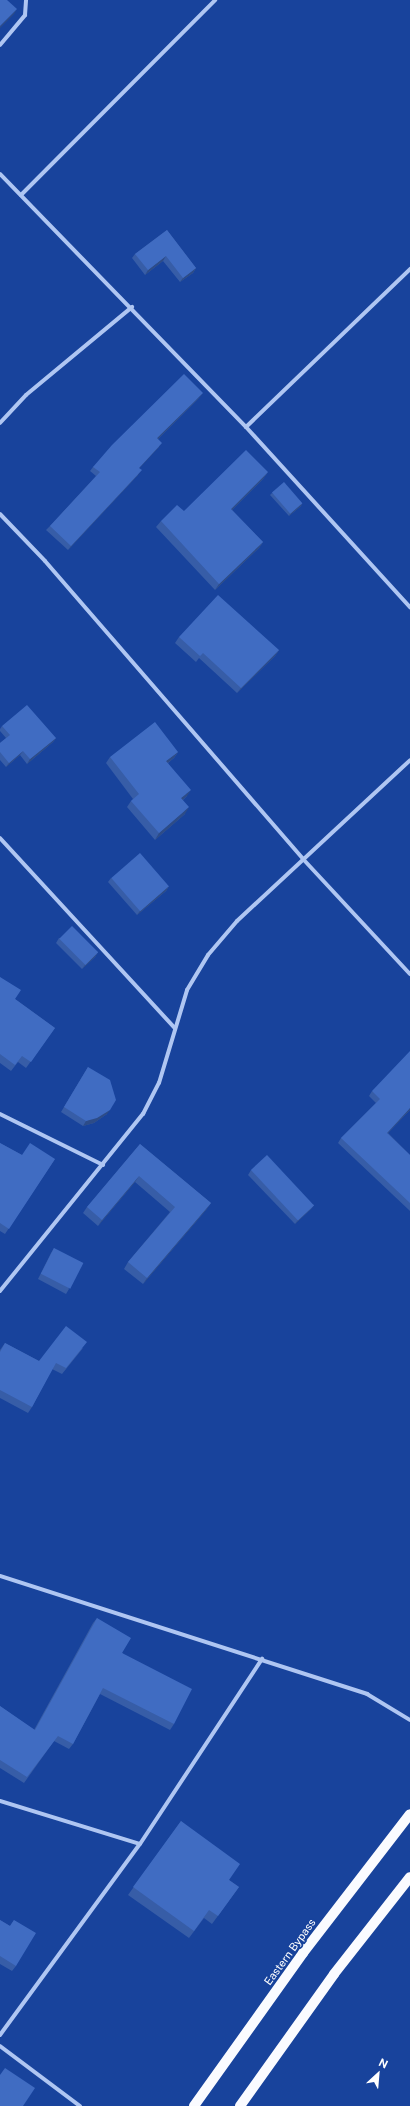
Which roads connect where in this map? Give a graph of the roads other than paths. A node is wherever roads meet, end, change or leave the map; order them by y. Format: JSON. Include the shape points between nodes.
{"nodes":[{"id":1,"x":26,"y":0,"type":"edge"},
{"id":2,"x":215,"y":0,"type":"edge"},
{"id":3,"x":0,"y":45,"type":"edge"},
{"id":4,"x":0,"y":174,"type":"edge"},
{"id":5,"x":21,"y":195,"type":"junction"},
{"id":6,"x":410,"y":269,"type":"edge"},
{"id":7,"x":132,"y":307,"type":"junction"},
{"id":8,"x":0,"y":423,"type":"edge"},
{"id":9,"x":246,"y":427,"type":"junction"},
{"id":10,"x":0,"y":514,"type":"edge"},
{"id":11,"x":410,"y":607,"type":"edge"},
{"id":12,"x":410,"y":760,"type":"edge"},
{"id":13,"x":0,"y":838,"type":"edge"},
{"id":14,"x":303,"y":860,"type":"junction"},
{"id":15,"x":410,"y":974,"type":"edge"},
{"id":16,"x":175,"y":1028,"type":"junction"},
{"id":17,"x":0,"y":1114,"type":"edge"},
{"id":18,"x":104,"y":1165,"type":"junction"},
{"id":19,"x":0,"y":1291,"type":"edge"},
{"id":20,"x":0,"y":1576,"type":"edge"},
{"id":21,"x":262,"y":1659,"type":"junction"},
{"id":22,"x":410,"y":1720,"type":"edge"},
{"id":23,"x":0,"y":1801,"type":"edge"},
{"id":24,"x":410,"y":1814,"type":"edge"},
{"id":25,"x":140,"y":1844,"type":"junction"},
{"id":26,"x":410,"y":1877,"type":"edge"},
{"id":27,"x":0,"y":2035,"type":"edge"},
{"id":28,"x":0,"y":2046,"type":"edge"},
{"id":29,"x":80,"y":2106,"type":"edge"},
{"id":30,"x":194,"y":2106,"type":"edge"},
{"id":31,"x":240,"y":2106,"type":"edge"}],
"edges":[{"from":1,"to":3,"type":"street","via":[[25,15]]},
{"from":2,"to":5,"type":"street"},
{"from":4,"to":5,"type":"street"},
{"from":5,"to":7,"type":"street"},
{"from":6,"to":9,"type":"street"},
{"from":7,"to":8,"type":"street","via":[[26,396]]},
{"from":7,"to":9,"type":"street"},
{"from":9,"to":11,"type":"street"},
{"from":10,"to":14,"type":"street","via":[[45,561]]},
{"from":12,"to":14,"type":"street"},
{"from":13,"to":16,"type":"street"},
{"from":14,"to":15,"type":"street"},
{"from":14,"to":16,"type":"street","via":[[237,921],[208,955],[187,990]]},
{"from":16,"to":18,"type":"street","via":[[159,1083],[143,1114]]},
{"from":17,"to":18,"type":"street"},
{"from":18,"to":19,"type":"street"},
{"from":20,"to":21,"type":"street"},
{"from":21,"to":22,"type":"street","via":[[367,1694]]},
{"from":21,"to":25,"type":"street"},
{"from":23,"to":25,"type":"street"},
{"from":24,"to":30,"type":"main road","name":"Eastern Bypass","via":[[303,1953]]},
{"from":25,"to":27,"type":"street"},
{"from":26,"to":31,"type":"main road","via":[[334,1974]]},
{"from":28,"to":29,"type":"street"}]}
